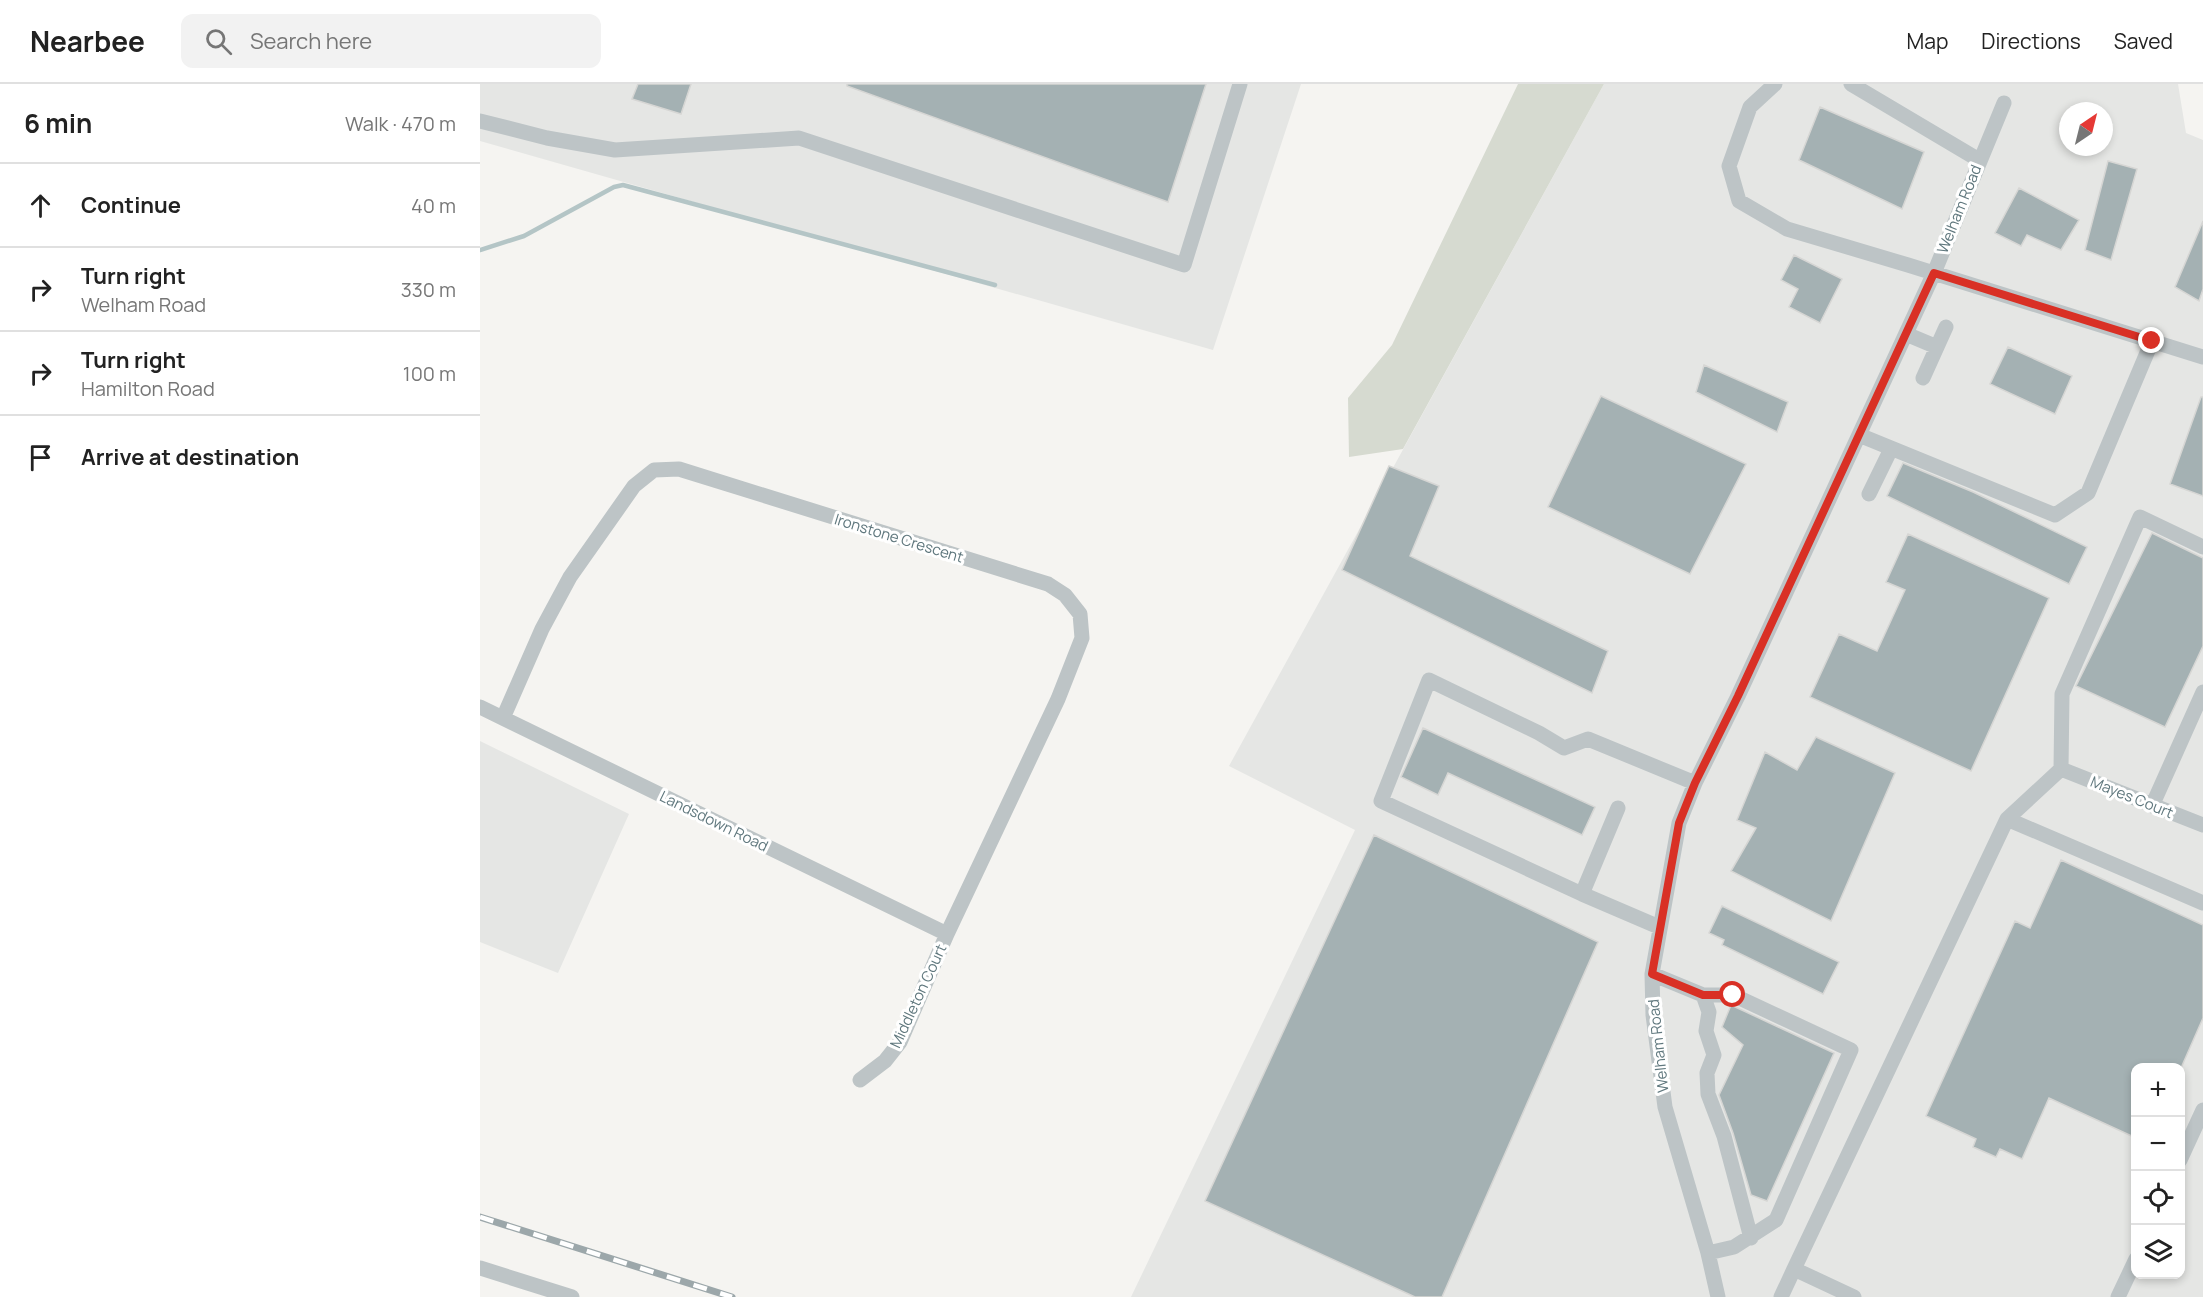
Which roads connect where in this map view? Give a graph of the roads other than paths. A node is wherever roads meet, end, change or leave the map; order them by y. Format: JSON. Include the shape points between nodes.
{"nodes":[{"id":1,"x":1240,"y":84,"type":"edge"},
{"id":2,"x":1775,"y":84,"type":"edge"},
{"id":3,"x":1851,"y":84,"type":"edge"},
{"id":4,"x":2004,"y":103,"type":"dead end"},
{"id":5,"x":480,"y":121,"type":"edge"},
{"id":6,"x":1979,"y":160,"type":"junction"},
{"id":7,"x":1934,"y":273,"type":"junction"},
{"id":8,"x":1946,"y":327,"type":"dead end"},
{"id":9,"x":1906,"y":334,"type":"junction"},
{"id":10,"x":2152,"y":341,"type":"junction"},
{"id":11,"x":1937,"y":348,"type":"junction"},
{"id":12,"x":2203,"y":357,"type":"edge"},
{"id":13,"x":1923,"y":378,"type":"dead end"},
{"id":14,"x":1859,"y":435,"type":"junction"},
{"id":15,"x":1891,"y":449,"type":"junction"},
{"id":16,"x":1869,"y":495,"type":"dead end"},
{"id":17,"x":2203,"y":547,"type":"edge"},
{"id":18,"x":2203,"y":692,"type":"edge"},
{"id":19,"x":480,"y":707,"type":"edge"},
{"id":20,"x":503,"y":718,"type":"junction"},
{"id":21,"x":2061,"y":769,"type":"junction"},
{"id":22,"x":1695,"y":783,"type":"junction"},
{"id":23,"x":2152,"y":806,"type":"junction"},
{"id":24,"x":1618,"y":808,"type":"dead end"},
{"id":25,"x":2007,"y":819,"type":"junction"},
{"id":26,"x":2203,"y":825,"type":"edge"},
{"id":27,"x":1582,"y":894,"type":"junction"},
{"id":28,"x":2203,"y":903,"type":"edge"},
{"id":29,"x":1659,"y":927,"type":"junction"},
{"id":30,"x":948,"y":934,"type":"junction"},
{"id":31,"x":1652,"y":974,"type":"junction"},
{"id":32,"x":1703,"y":995,"type":"junction"},
{"id":33,"x":860,"y":1080,"type":"dead end"},
{"id":34,"x":2203,"y":1110,"type":"edge"},
{"id":35,"x":2185,"y":1151,"type":"edge"},
{"id":36,"x":1751,"y":1238,"type":"junction"},
{"id":37,"x":1708,"y":1253,"type":"junction"},
{"id":38,"x":480,"y":1268,"type":"edge"},
{"id":39,"x":1794,"y":1269,"type":"junction"},
{"id":40,"x":2131,"y":1269,"type":"edge"},
{"id":41,"x":572,"y":1297,"type":"edge"},
{"id":42,"x":1718,"y":1297,"type":"edge"},
{"id":43,"x":1781,"y":1297,"type":"edge"},
{"id":44,"x":1854,"y":1297,"type":"edge"},
{"id":45,"x":2118,"y":1297,"type":"edge"}],
"edges":[{"from":1,"to":5,"type":"street","via":[[1184,266],[799,138],[615,150]]},
{"from":2,"to":7,"type":"street","via":[[1750,107],[1729,166],[1739,201],[1787,229]]},
{"from":3,"to":6,"type":"street"},
{"from":4,"to":6,"type":"street","name":"Welham Road"},
{"from":6,"to":7,"type":"street","name":"Welham Road"},
{"from":7,"to":9,"type":"street","name":"Welham Road"},
{"from":7,"to":10,"type":"street"},
{"from":8,"to":11,"type":"street"},
{"from":9,"to":11,"type":"street"},
{"from":9,"to":14,"type":"street","name":"Welham Road"},
{"from":10,"to":12,"type":"street"},
{"from":10,"to":15,"type":"street","via":[[2088,493],[2055,515]]},
{"from":11,"to":13,"type":"street"},
{"from":14,"to":15,"type":"street"},
{"from":14,"to":22,"type":"street","name":"Welham Road"},
{"from":15,"to":16,"type":"street"},
{"from":17,"to":21,"type":"street","via":[[2140,517],[2062,694]]},
{"from":18,"to":23,"type":"street"},
{"from":19,"to":20,"type":"street","name":"Landsdown Road"},
{"from":20,"to":30,"type":"street","name":"Landsdown Road"},
{"from":20,"to":30,"type":"street","name":"Ironstone Crescent","via":[[570,577],[634,486],[654,470],[679,469],[1048,584],[1065,595],[1080,614],[1082,638],[1058,699]]},
{"from":21,"to":23,"type":"street","name":"Mayes Court"},
{"from":21,"to":25,"type":"street"},
{"from":22,"to":27,"type":"street","via":[[1588,739],[1564,748],[1429,680],[1381,801]]},
{"from":22,"to":29,"type":"street","name":"Welham Road","via":[[1679,823]]},
{"from":23,"to":26,"type":"street","name":"Mayes Court"},
{"from":24,"to":27,"type":"street"},
{"from":25,"to":28,"type":"street"},
{"from":25,"to":39,"type":"street"},
{"from":27,"to":29,"type":"street"},
{"from":29,"to":31,"type":"street","name":"Welham Road"},
{"from":30,"to":33,"type":"street","name":"Middleton Court","via":[[900,1042],[885,1061]]},
{"from":31,"to":32,"type":"street"},
{"from":31,"to":37,"type":"street","name":"Welham Road","via":[[1665,1107]]},
{"from":32,"to":36,"type":"street","via":[[1709,1012],[1706,1031],[1714,1055],[1707,1073],[1708,1094],[1724,1136]]},
{"from":32,"to":36,"type":"street","via":[[1733,995],[1851,1050],[1776,1220]]},
{"from":34,"to":35,"type":"street"},
{"from":36,"to":37,"type":"street"},
{"from":37,"to":42,"type":"street","name":"Welham Road"},
{"from":38,"to":41,"type":"street"},
{"from":39,"to":43,"type":"street"},
{"from":39,"to":44,"type":"street"},
{"from":40,"to":45,"type":"street"}]}
